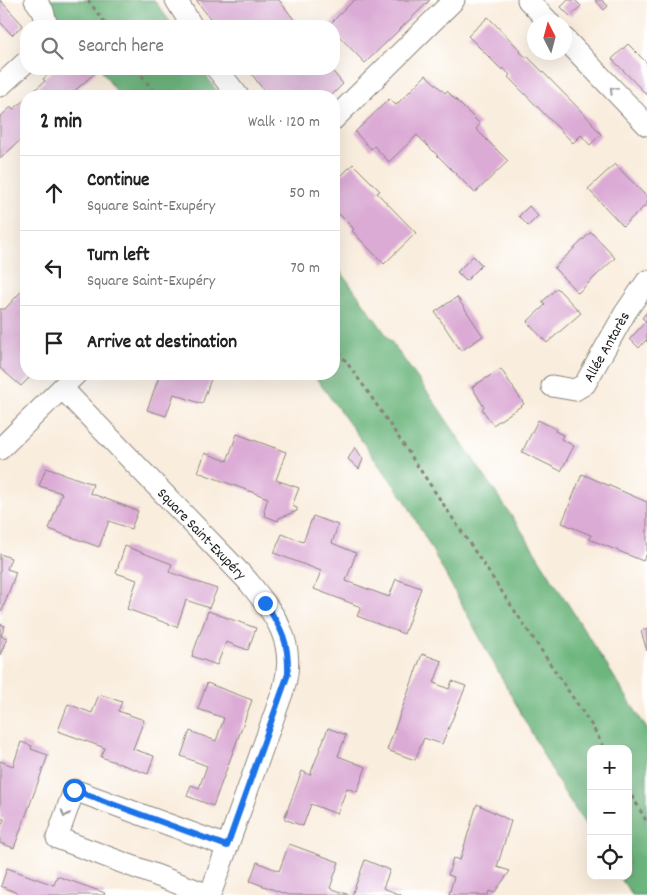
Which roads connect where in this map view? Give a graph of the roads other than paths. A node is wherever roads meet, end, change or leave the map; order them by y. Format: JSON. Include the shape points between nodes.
{"nodes":[{"id":1,"x":35,"y":0,"type":"edge"},
{"id":2,"x":176,"y":0,"type":"edge"},
{"id":3,"x":454,"y":0,"type":"edge"},
{"id":4,"x":528,"y":0,"type":"edge"},
{"id":5,"x":542,"y":15,"type":"edge"},
{"id":6,"x":45,"y":20,"type":"edge"},
{"id":7,"x":188,"y":20,"type":"edge"},
{"id":8,"x":572,"y":46,"type":"edge"},
{"id":9,"x":20,"y":68,"type":"edge"},
{"id":10,"x":222,"y":75,"type":"edge"},
{"id":11,"x":0,"y":86,"type":"edge"},
{"id":12,"x":233,"y":90,"type":"edge"},
{"id":13,"x":340,"y":113,"type":"edge"},
{"id":14,"x":647,"y":125,"type":"edge"},
{"id":15,"x":647,"y":281,"type":"edge"},
{"id":16,"x":69,"y":381,"type":"edge"},
{"id":17,"x":552,"y":386,"type":"dead end"},
{"id":18,"x":0,"y":449,"type":"edge"},
{"id":19,"x":227,"y":846,"type":"junction"},
{"id":20,"x":209,"y":895,"type":"edge"}],
"edges":[{"from":1,"to":6,"type":"street"},
{"from":2,"to":7,"type":"street"},
{"from":3,"to":13,"type":"street"},
{"from":4,"to":5,"type":"street"},
{"from":14,"to":8,"type":"street","one_way":true},
{"from":9,"to":11,"type":"street"},
{"from":10,"to":12,"type":"street"},
{"from":15,"to":17,"type":"street","name":"Allée Antarès","via":[[585,384],[575,390]]},
{"from":16,"to":18,"type":"street"},
{"from":16,"to":19,"type":"street","name":"Square Saint-Exupéry","via":[[247,580],[276,620],[287,645],[288,674],[284,688]]},
{"from":19,"to":20,"type":"street","name":"Square Saint-Exupéry"},
{"from":19,"to":20,"type":"street","name":"Square Saint-Exupéry","one_way":true,"via":[[74,790],[71,798],[57,838]]}]}
